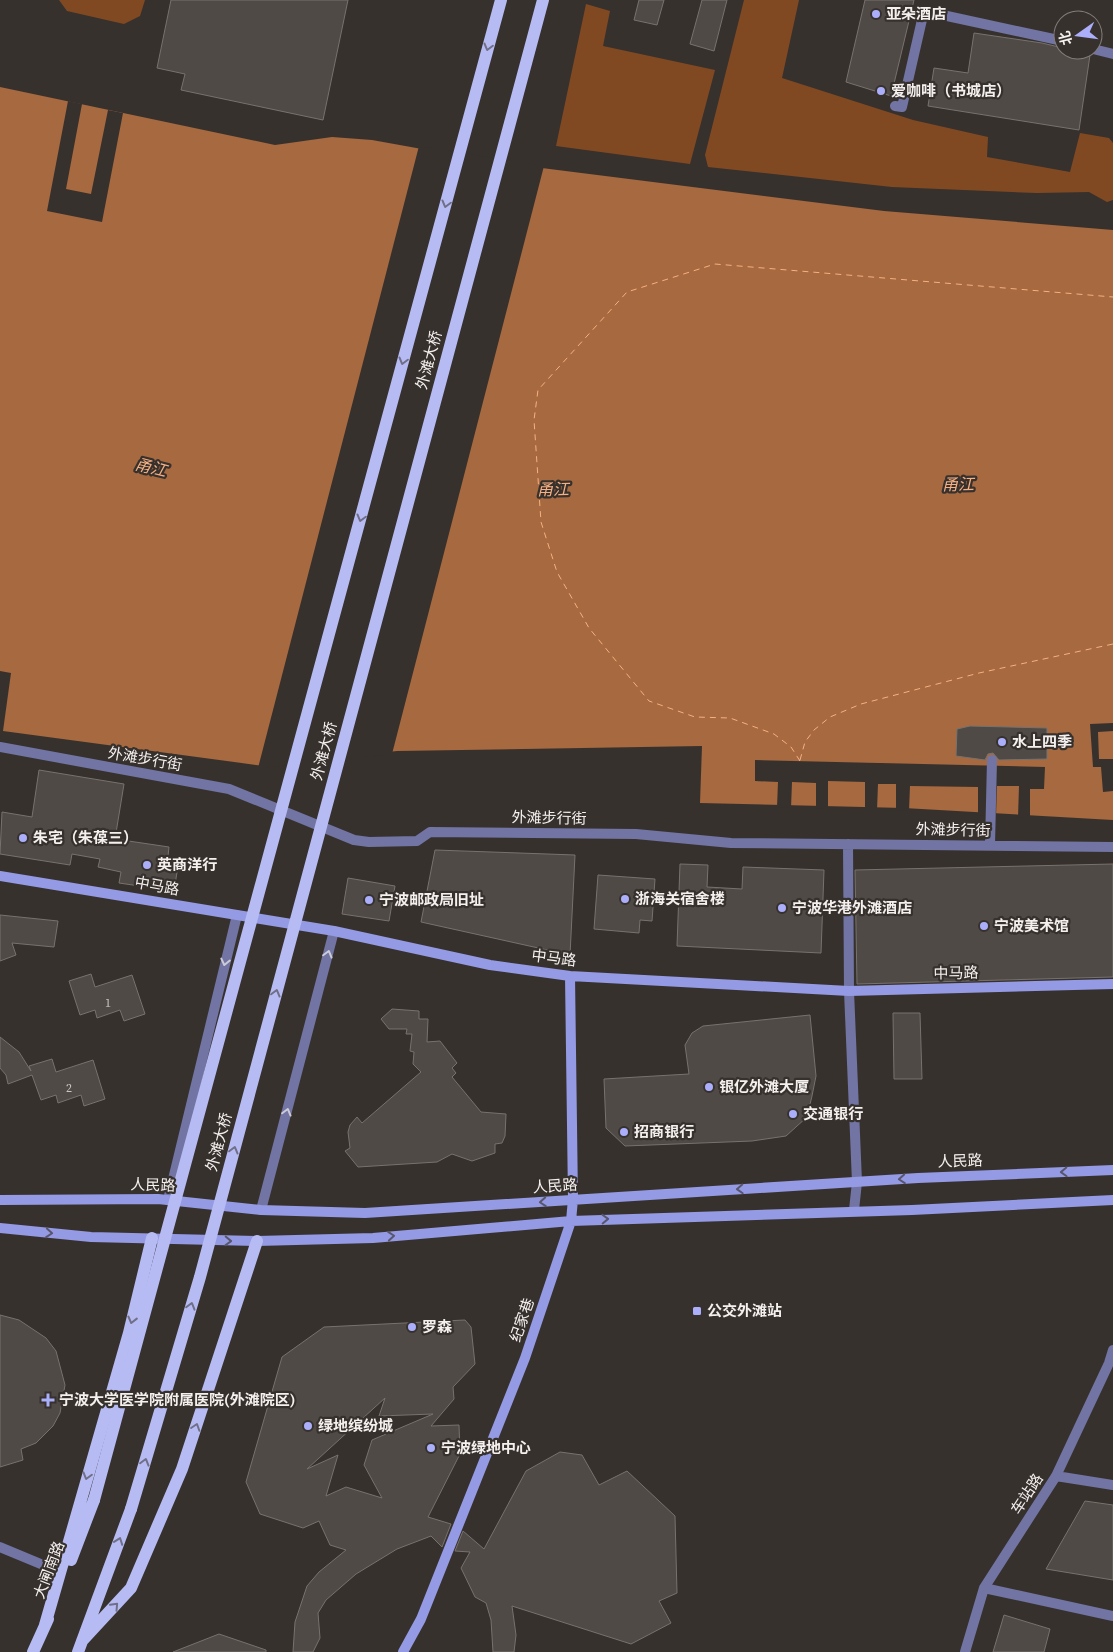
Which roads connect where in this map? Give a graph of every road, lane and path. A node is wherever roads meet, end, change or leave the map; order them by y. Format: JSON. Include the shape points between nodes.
{"nodes":[{"id":1,"x":501,"y":0,"type":"edge"},
{"id":2,"x":543,"y":0,"type":"edge"},
{"id":3,"x":1053,"y":39,"type":"edge"},
{"id":4,"x":896,"y":106,"type":"dead end"},
{"id":5,"x":0,"y":747,"type":"edge"},
{"id":6,"x":992,"y":760,"type":"dead end"},
{"id":7,"x":848,"y":844,"type":"junction"},
{"id":8,"x":990,"y":845,"type":"junction"},
{"id":9,"x":1113,"y":847,"type":"edge"},
{"id":10,"x":0,"y":876,"type":"edge"},
{"id":11,"x":236,"y":915,"type":"junction"},
{"id":12,"x":334,"y":931,"type":"junction"},
{"id":13,"x":570,"y":976,"type":"junction"},
{"id":14,"x":1113,"y":984,"type":"edge"},
{"id":15,"x":849,"y":991,"type":"junction"},
{"id":16,"x":1113,"y":1170,"type":"edge"},
{"id":17,"x":857,"y":1182,"type":"junction"},
{"id":18,"x":0,"y":1200,"type":"edge"},
{"id":19,"x":168,"y":1200,"type":"junction"},
{"id":20,"x":573,"y":1200,"type":"junction"},
{"id":21,"x":1113,"y":1200,"type":"edge"},
{"id":22,"x":261,"y":1210,"type":"junction"},
{"id":23,"x":854,"y":1210,"type":"junction"},
{"id":24,"x":571,"y":1221,"type":"junction"},
{"id":25,"x":0,"y":1228,"type":"edge"},
{"id":26,"x":152,"y":1238,"type":"junction"},
{"id":27,"x":257,"y":1241,"type":"junction"},
{"id":28,"x":1113,"y":1350,"type":"edge"},
{"id":29,"x":1111,"y":1363,"type":"edge"},
{"id":30,"x":1056,"y":1476,"type":"junction"},
{"id":31,"x":1113,"y":1485,"type":"edge"},
{"id":32,"x":94,"y":1500,"type":"joint"},
{"id":33,"x":0,"y":1547,"type":"edge"},
{"id":34,"x":60,"y":1572,"type":"junction"},
{"id":35,"x":984,"y":1588,"type":"junction"},
{"id":36,"x":1113,"y":1616,"type":"edge"},
{"id":37,"x":45,"y":1625,"type":"junction"},
{"id":38,"x":80,"y":1647,"type":"edge"},
{"id":39,"x":33,"y":1652,"type":"edge"},
{"id":40,"x":402,"y":1652,"type":"edge"},
{"id":41,"x":965,"y":1652,"type":"edge"}],
"edges":[{"from":1,"to":32,"type":"main road","name":"外滩大桥","one_way":true,"bridge":true},
{"from":38,"to":2,"type":"main road","name":"外滩大桥","one_way":true,"bridge":true,"via":[[131,1509],[200,1277]]},
{"from":3,"to":4,"type":"street","via":[[924,10],[902,107]]},
{"from":5,"to":7,"type":"street","name":"外滩步行街","via":[[229,789],[314,825],[354,840],[369,842],[417,841],[430,832],[636,834],[730,843]]},
{"from":6,"to":8,"type":"street"},
{"from":7,"to":8,"type":"street","name":"外滩步行街"},
{"from":7,"to":15,"type":"street"},
{"from":8,"to":9,"type":"street","name":"外滩步行街"},
{"from":10,"to":11,"type":"main road","name":"中马路"},
{"from":11,"to":12,"type":"main road","name":"中马路"},
{"from":11,"to":19,"type":"street","one_way":true},
{"from":12,"to":13,"type":"main road","name":"中马路","via":[[490,965]]},
{"from":22,"to":12,"type":"street","one_way":true},
{"from":13,"to":15,"type":"main road","name":"中马路"},
{"from":13,"to":20,"type":"main road","name":"纪家巷"},
{"from":14,"to":15,"type":"main road","name":"中马路"},
{"from":15,"to":17,"type":"street"},
{"from":16,"to":17,"type":"main road","name":"人民路","one_way":true},
{"from":17,"to":20,"type":"main road","name":"人民路","one_way":true},
{"from":17,"to":23,"type":"street"},
{"from":18,"to":19,"type":"main road","name":"人民路"},
{"from":19,"to":22,"type":"main road","name":"人民路"},
{"from":20,"to":22,"type":"main road","name":"人民路","one_way":true,"via":[[365,1213]]},
{"from":20,"to":24,"type":"main road","name":"纪家巷"},
{"from":21,"to":23,"type":"main road"},
{"from":24,"to":23,"type":"main road","one_way":true},
{"from":27,"to":24,"type":"main road","one_way":true,"via":[[373,1238]]},
{"from":24,"to":40,"type":"main road","name":"纪家巷","via":[[525,1358],[421,1618]]},
{"from":25,"to":26,"type":"main road","one_way":true,"via":[[91,1237]]},
{"from":26,"to":27,"type":"main road","one_way":true},
{"from":26,"to":34,"type":"main road","one_way":true,"via":[[129,1333]]},
{"from":38,"to":27,"type":"main road","one_way":true,"via":[[131,1588],[182,1469]]},
{"from":28,"to":29,"type":"street","name":"车站路"},
{"from":29,"to":30,"type":"street","name":"车站路"},
{"from":30,"to":31,"type":"street"},
{"from":30,"to":35,"type":"street","name":"车站路"},
{"from":32,"to":37,"type":"main road","name":"大闸南路"},
{"from":33,"to":34,"type":"street"},
{"from":34,"to":37,"type":"main road"},
{"from":35,"to":36,"type":"street"},
{"from":35,"to":41,"type":"street","name":"车站路"},
{"from":37,"to":39,"type":"main road","name":"大闸南路"}]}
